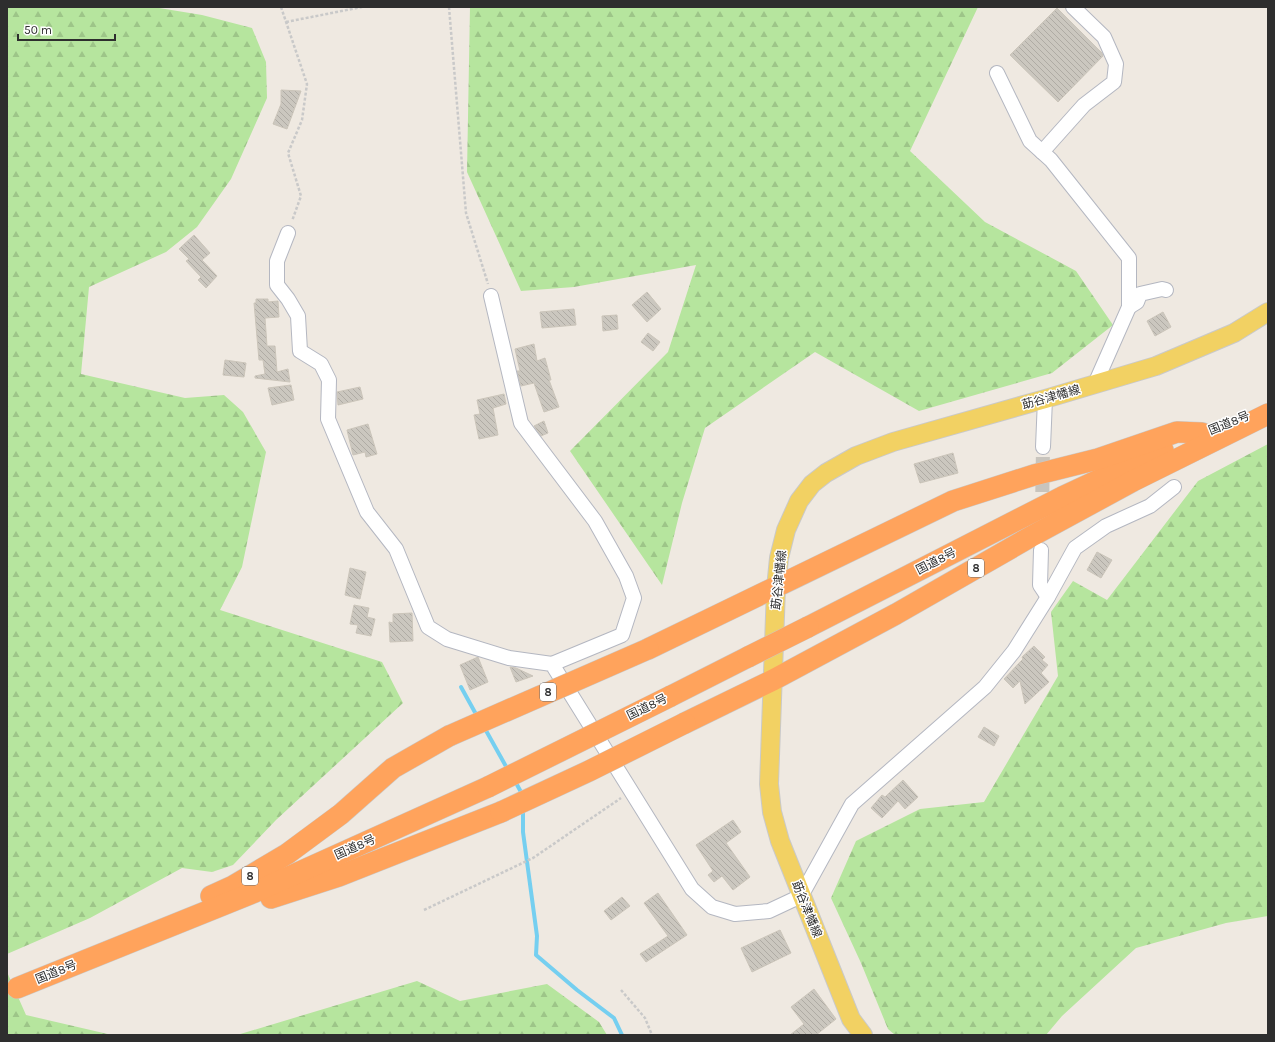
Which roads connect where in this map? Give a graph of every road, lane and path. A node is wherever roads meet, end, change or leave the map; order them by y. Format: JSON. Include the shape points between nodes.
{"nodes":[{"id":1,"x":281,"y":7,"type":"edge"},
{"id":2,"x":362,"y":7,"type":"edge"},
{"id":3,"x":449,"y":7,"type":"edge"},
{"id":4,"x":1073,"y":7,"type":"edge"},
{"id":5,"x":286,"y":22,"type":"junction"},
{"id":6,"x":997,"y":73,"type":"dead end"},
{"id":7,"x":1042,"y":152,"type":"junction"},
{"id":8,"x":288,"y":233,"type":"joint"},
{"id":9,"x":1166,"y":290,"type":"dead end"},
{"id":10,"x":492,"y":296,"type":"joint"},
{"id":11,"x":1129,"y":307,"type":"junction"},
{"id":12,"x":1268,"y":312,"type":"edge"},
{"id":13,"x":1095,"y":384,"type":"junction"},
{"id":14,"x":1046,"y":399,"type":"junction"},
{"id":15,"x":1268,"y":407,"type":"edge"},
{"id":16,"x":1268,"y":414,"type":"edge"},
{"id":17,"x":1202,"y":433,"type":"junction"},
{"id":18,"x":1043,"y":447,"type":"tunnel mouth"},
{"id":19,"x":1174,"y":487,"type":"dead end"},
{"id":20,"x":1041,"y":550,"type":"dead end"},
{"id":21,"x":776,"y":588,"type":"junction"},
{"id":22,"x":1048,"y":597,"type":"junction"},
{"id":23,"x":552,"y":664,"type":"junction"},
{"id":24,"x":773,"y":680,"type":"junction"},
{"id":25,"x":631,"y":791,"type":"junction"},
{"id":26,"x":801,"y":896,"type":"junction"},
{"id":27,"x":227,"y":904,"type":"junction"},
{"id":28,"x":424,"y":910,"type":"dead end"},
{"id":29,"x":621,"y":990,"type":"dead end"},
{"id":30,"x":652,"y":1035,"type":"edge"},
{"id":31,"x":862,"y":1035,"type":"edge"}],
"edges":[{"from":1,"to":5,"type":"path"},
{"from":2,"to":5,"type":"path"},
{"from":3,"to":10,"type":"path","via":[[466,213]]},
{"from":4,"to":7,"type":"street","via":[[1104,36],[1116,64],[1114,82],[1084,105]]},
{"from":5,"to":8,"type":"path","via":[[307,84],[302,120],[288,153],[301,196]]},
{"from":6,"to":7,"type":"street","via":[[1030,140]]},
{"from":7,"to":11,"type":"street","via":[[1129,258]]},
{"from":8,"to":23,"type":"street","via":[[277,261],[278,285],[298,316],[300,351],[320,364],[329,380],[328,419],[367,512],[396,549],[428,627],[447,639],[509,658]]},
{"from":9,"to":11,"type":"street","via":[[1140,294],[1137,302]]},
{"from":10,"to":23,"type":"street","via":[[522,423],[595,521],[626,576],[634,598],[622,635]]},
{"from":11,"to":13,"type":"street"},
{"from":12,"to":13,"type":"main road","name":"莇谷津幡線","via":[[1234,333],[1156,366]]},
{"from":13,"to":14,"type":"main road","name":"莇谷津幡線"},
{"from":14,"to":18,"type":"street"},
{"from":14,"to":21,"type":"main road","name":"莇谷津幡線","via":[[893,442],[856,456],[826,473],[812,484],[798,501],[786,530],[779,558]]},
{"from":15,"to":17,"type":"highway","name":"国道8号","number":"8"},
{"from":16,"to":24,"type":"highway","number":"8","via":[[1133,481]]},
{"from":17,"to":21,"type":"highway","number":"8","via":[[1177,432],[1098,459],[1034,475],[953,501]]},
{"from":17,"to":27,"type":"highway","name":"国道8号","number":"8","bridge":true,"via":[[1102,477],[488,787]]},
{"from":19,"to":22,"type":"street","via":[[1150,506],[1106,526],[1075,548]]},
{"from":20,"to":22,"type":"street","via":[[1040,585]]},
{"from":21,"to":24,"type":"main road","name":"莇谷津幡線"},
{"from":21,"to":27,"type":"highway","name":"国道8号","number":"8","bridge":true,"via":[[648,649],[449,736],[393,768],[341,814],[287,854],[233,886],[103,944],[24,985]]},
{"from":22,"to":26,"type":"street","via":[[1014,651],[985,687],[852,804]]},
{"from":23,"to":25,"type":"street"},
{"from":24,"to":26,"type":"main road","name":"莇谷津幡線","via":[[769,784],[772,812]]},
{"from":24,"to":27,"type":"highway","number":"8","bridge":true,"via":[[501,812],[339,876],[260,901]]},
{"from":25,"to":26,"type":"street","via":[[692,889],[712,907],[735,914],[769,911]]},
{"from":25,"to":28,"type":"path","via":[[533,858]]},
{"from":26,"to":31,"type":"main road","name":"莇谷津幡線","via":[[851,1019]]},
{"from":29,"to":30,"type":"path","via":[[645,1018]]}]}
